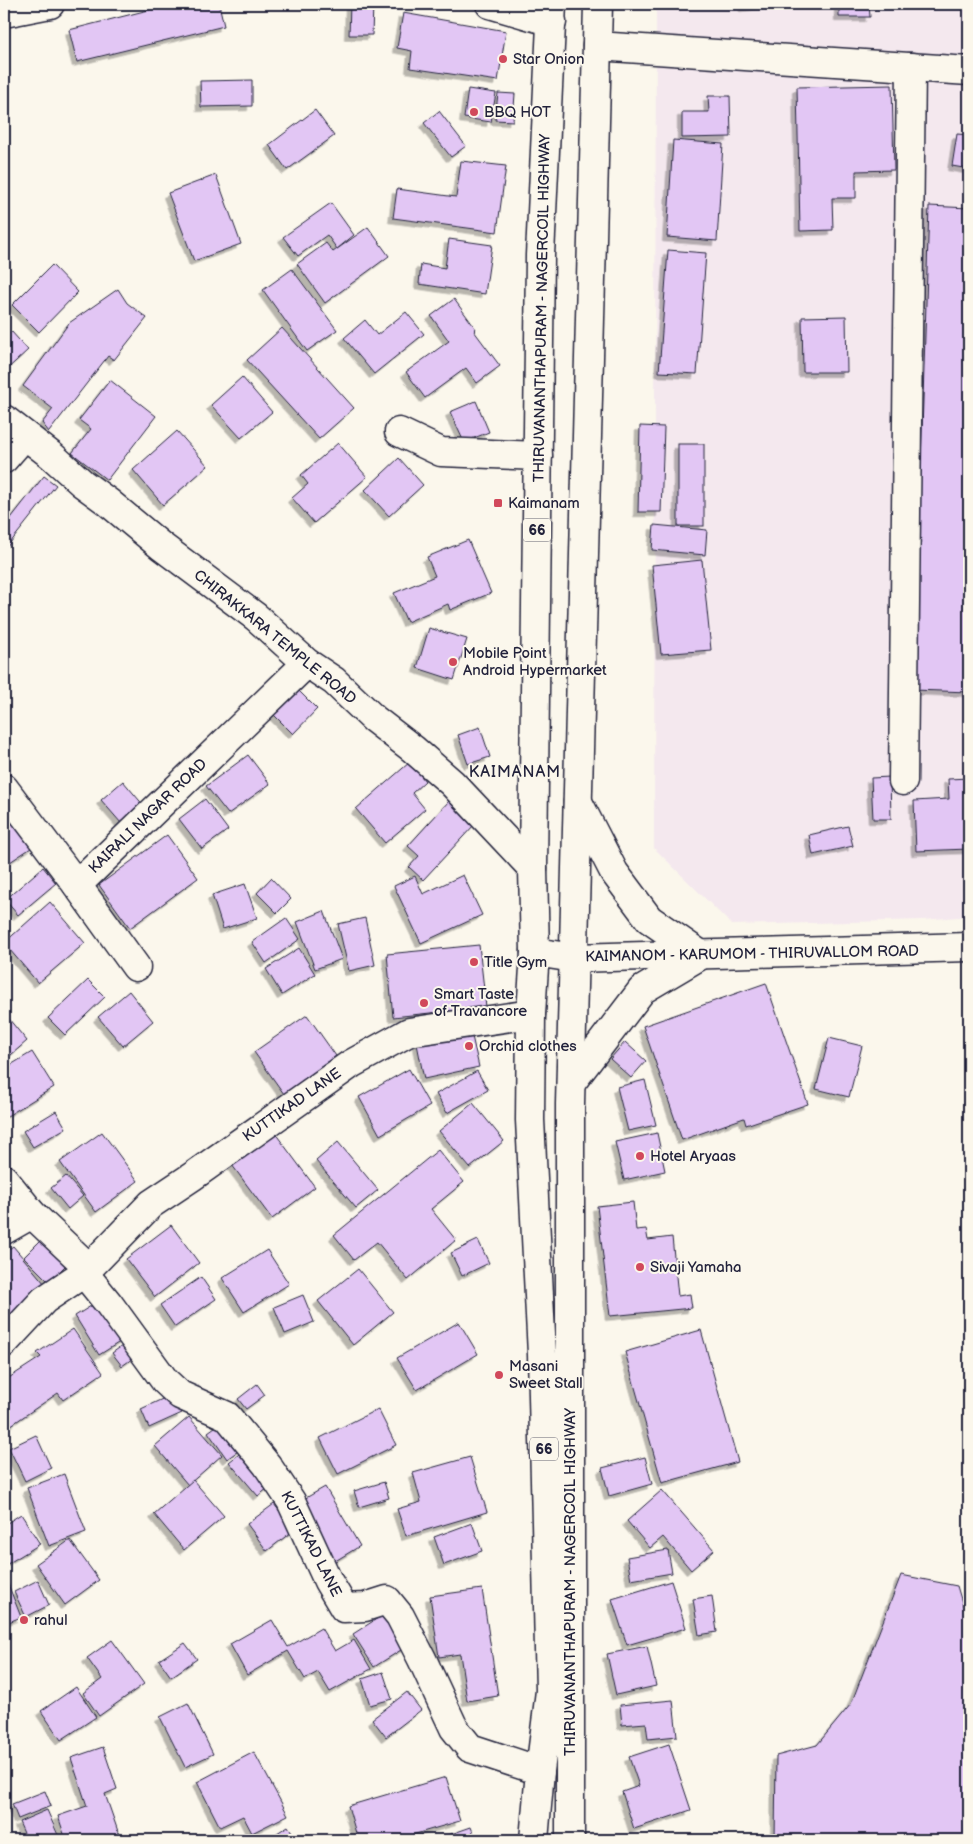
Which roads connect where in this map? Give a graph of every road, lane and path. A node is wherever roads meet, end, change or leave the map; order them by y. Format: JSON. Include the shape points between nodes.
{"nodes":[{"id":1,"x":50,"y":4,"type":"edge"},
{"id":2,"x":490,"y":4,"type":"edge"},
{"id":3,"x":598,"y":4,"type":"edge"},
{"id":4,"x":4,"y":13,"type":"edge"},
{"id":5,"x":552,"y":13,"type":"edge"},
{"id":6,"x":597,"y":46,"type":"junction"},
{"id":7,"x":911,"y":67,"type":"junction"},
{"id":8,"x":969,"y":71,"type":"edge"},
{"id":9,"x":14,"y":428,"type":"edge"},
{"id":10,"x":400,"y":432,"type":"dead end"},
{"id":11,"x":538,"y":456,"type":"junction"},
{"id":12,"x":4,"y":459,"type":"edge"},
{"id":13,"x":307,"y":662,"type":"junction"},
{"id":14,"x":903,"y":782,"type":"dead end"},
{"id":15,"x":4,"y":788,"type":"edge"},
{"id":16,"x":578,"y":802,"type":"junction"},
{"id":17,"x":533,"y":869,"type":"junction"},
{"id":18,"x":77,"y":885,"type":"junction"},
{"id":19,"x":969,"y":947,"type":"edge"},
{"id":20,"x":536,"y":952,"type":"junction"},
{"id":21,"x":701,"y":955,"type":"junction"},
{"id":22,"x":574,"y":958,"type":"junction"},
{"id":23,"x":136,"y":967,"type":"dead end"},
{"id":24,"x":531,"y":1014,"type":"junction"},
{"id":25,"x":571,"y":1083,"type":"junction"},
{"id":26,"x":4,"y":1179,"type":"edge"},
{"id":27,"x":32,"y":1214,"type":"junction"},
{"id":28,"x":4,"y":1230,"type":"edge"},
{"id":29,"x":87,"y":1270,"type":"junction"},
{"id":30,"x":4,"y":1344,"type":"edge"},
{"id":31,"x":540,"y":1771,"type":"junction"},
{"id":32,"x":534,"y":1840,"type":"edge"},
{"id":33,"x":570,"y":1840,"type":"edge"}],
"edges":[{"from":1,"to":4,"type":"main road"},
{"from":2,"to":5,"type":"main road"},
{"from":3,"to":6,"type":"main road","name":"THIRUVANANTHAPURAM - NAGERCOIL HIGHWAY"},
{"from":5,"to":11,"type":"main road","name":"THIRUVANANTHAPURAM - NAGERCOIL HIGHWAY","number":"66","via":[[540,255]]},
{"from":6,"to":7,"type":"main road"},
{"from":6,"to":16,"type":"main road","name":"THIRUVANANTHAPURAM - NAGERCOIL HIGHWAY"},
{"from":7,"to":8,"type":"main road"},
{"from":7,"to":14,"type":"main road"},
{"from":9,"to":12,"type":"main road"},
{"from":9,"to":13,"type":"main road","name":"CHIRAKKARA TEMPLE ROAD","via":[[161,546],[256,617]]},
{"from":10,"to":11,"type":"main road","via":[[441,452]]},
{"from":11,"to":17,"type":"main road","name":"THIRUVANANTHAPURAM - NAGERCOIL HIGHWAY","number":"66"},
{"from":13,"to":17,"type":"main road","name":"CHIRAKKARA TEMPLE ROAD","via":[[334,681],[374,719],[452,783]]},
{"from":13,"to":18,"type":"main road","name":"KAIRALI NAGAR ROAD"},
{"from":15,"to":18,"type":"main road","name":"KAIRALI NAGAR ROAD"},
{"from":16,"to":21,"type":"main road","via":[[614,872],[649,919]]},
{"from":16,"to":22,"type":"main road","name":"THIRUVANANTHAPURAM - NAGERCOIL HIGHWAY"},
{"from":17,"to":20,"type":"main road","name":"THIRUVANANTHAPURAM - NAGERCOIL HIGHWAY","number":"66"},
{"from":18,"to":23,"type":"main road"},
{"from":19,"to":21,"type":"main road","name":"KAIMANOM - KARUMOM - THIRUVALLOM ROAD"},
{"from":20,"to":22,"type":"main road","name":"KAIMANOM - KARUMOM - THIRUVALLOM ROAD"},
{"from":20,"to":24,"type":"main road","name":"THIRUVANANTHAPURAM - NAGERCOIL HIGHWAY","number":"66"},
{"from":21,"to":22,"type":"main road","name":"KAIMANOM - KARUMOM - THIRUVALLOM ROAD"},
{"from":21,"to":25,"type":"main road","via":[[642,990]]},
{"from":22,"to":25,"type":"main road","name":"THIRUVANANTHAPURAM - NAGERCOIL HIGHWAY"},
{"from":24,"to":29,"type":"main road","name":"KUTTIKAD LANE","via":[[410,1032],[351,1064],[151,1204]]},
{"from":24,"to":31,"type":"main road","name":"THIRUVANANTHAPURAM - NAGERCOIL HIGHWAY","number":"66","via":[[530,1120],[542,1354],[550,1691]]},
{"from":25,"to":33,"type":"main road","name":"THIRUVANANTHAPURAM - NAGERCOIL HIGHWAY"},
{"from":26,"to":27,"type":"main road","name":"KUTTIKAD LANE"},
{"from":27,"to":28,"type":"main road"},
{"from":27,"to":29,"type":"main road","name":"KUTTIKAD LANE"},
{"from":29,"to":30,"type":"main road","name":"KUTTIKAD LANE","via":[[44,1300]]},
{"from":29,"to":31,"type":"main road","name":"KUTTIKAD LANE","via":[[165,1381],[180,1394],[226,1416],[267,1465],[291,1501],[344,1608],[365,1607],[387,1600],[400,1616],[454,1728],[470,1748]]},
{"from":31,"to":32,"type":"main road","name":"THIRUVANANTHAPURAM - NAGERCOIL HIGHWAY","number":"66"}]}
